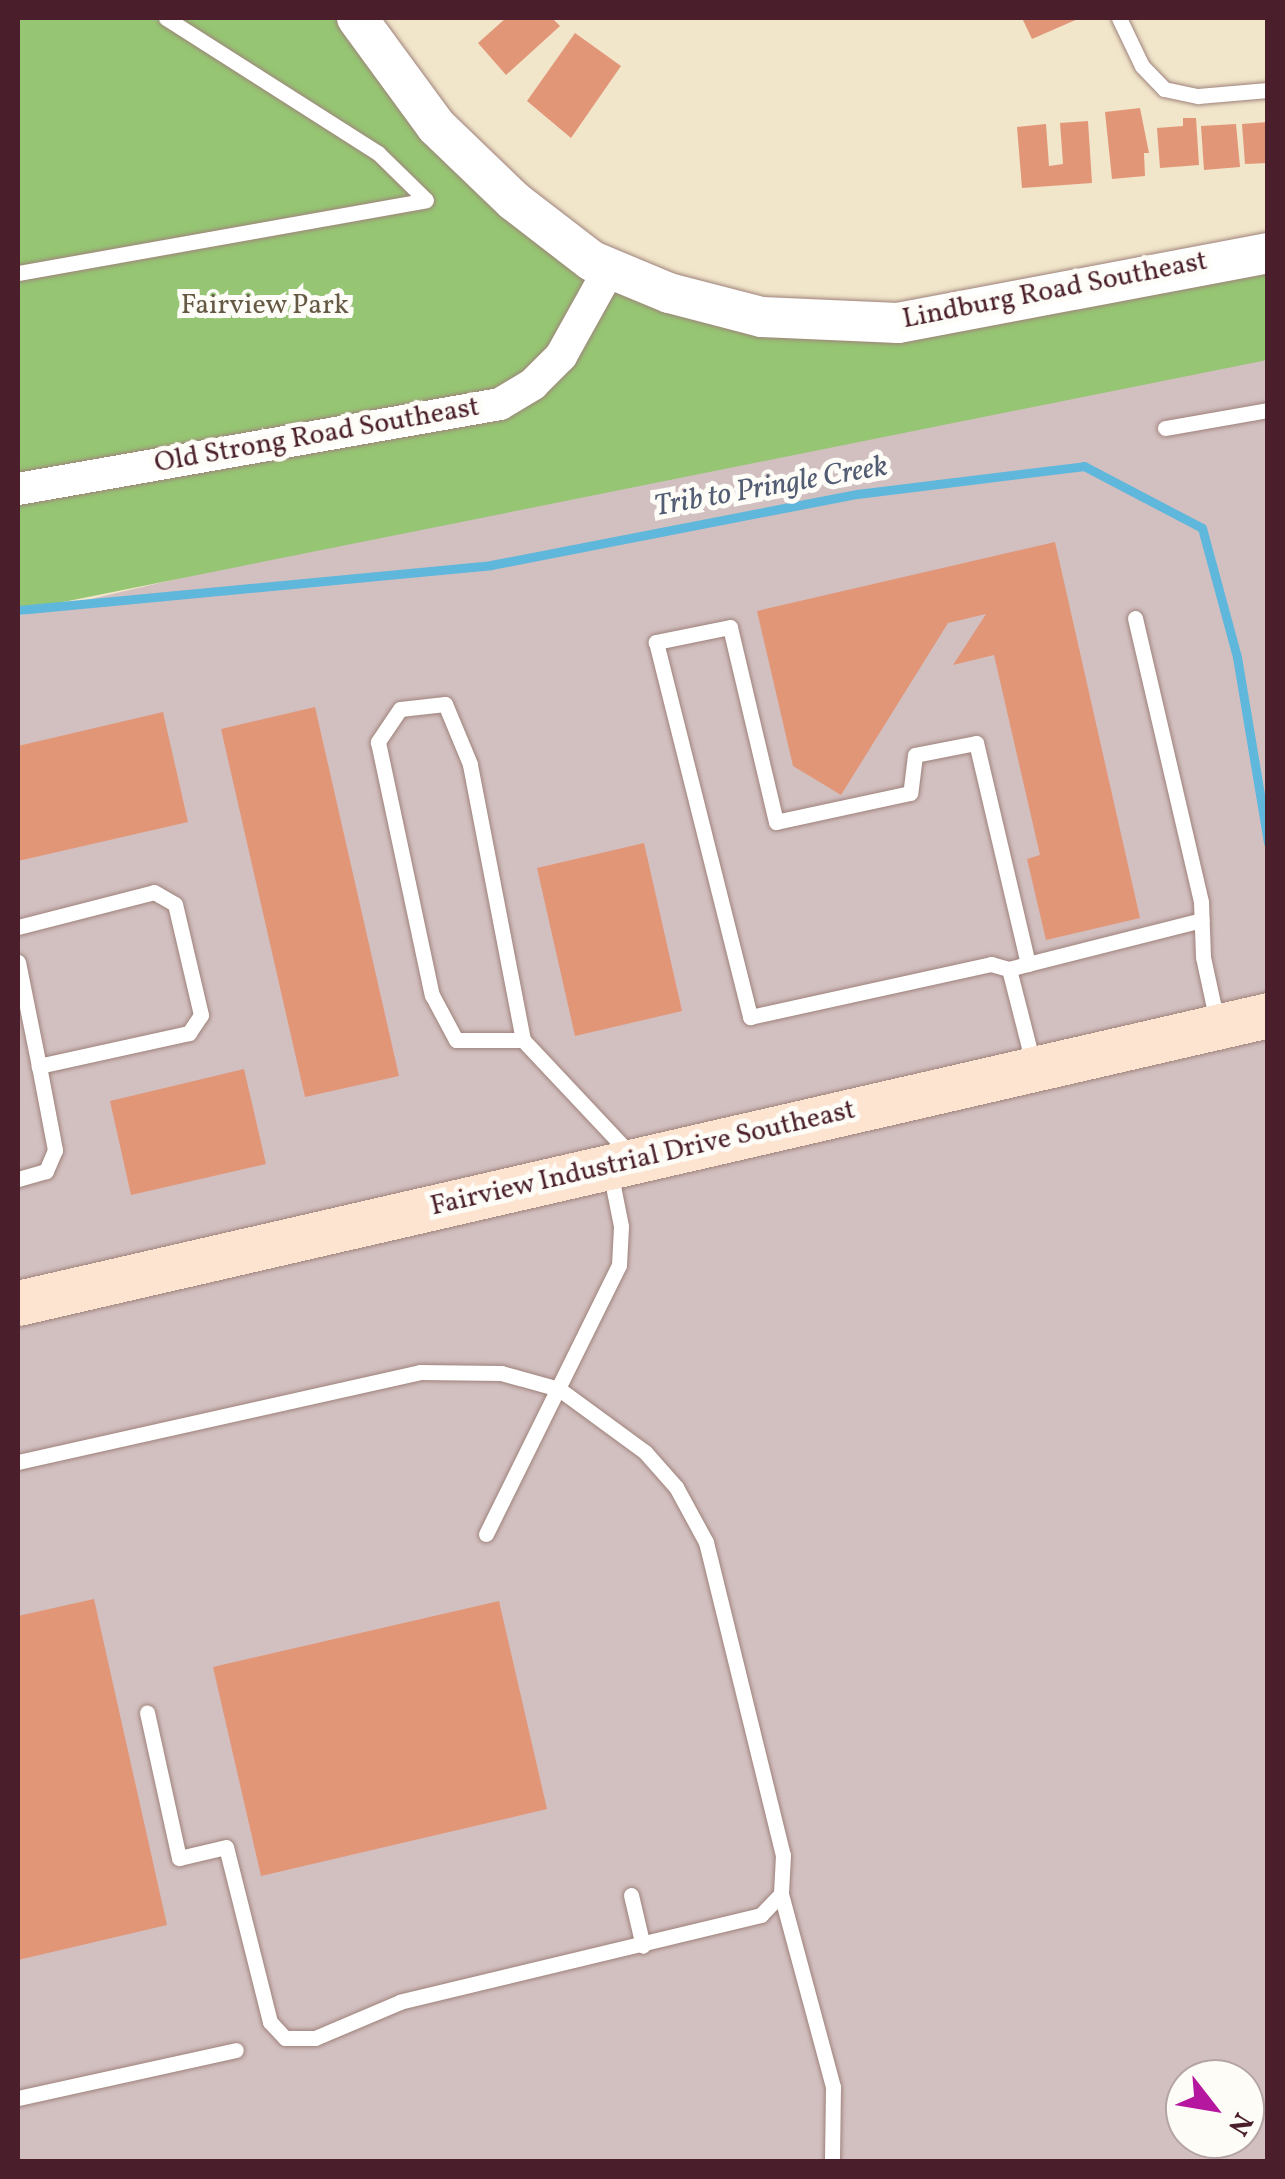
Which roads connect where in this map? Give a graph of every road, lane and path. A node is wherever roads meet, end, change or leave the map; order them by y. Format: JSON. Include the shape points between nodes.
{"nodes":[{"id":1,"x":166,"y":18,"type":"edge"},
{"id":2,"x":358,"y":18,"type":"edge"},
{"id":3,"x":1119,"y":18,"type":"edge"},
{"id":4,"x":1268,"y":90,"type":"edge"},
{"id":5,"x":1268,"y":253,"type":"edge"},
{"id":6,"x":610,"y":268,"type":"junction"},
{"id":7,"x":18,"y":274,"type":"edge"},
{"id":8,"x":1268,"y":410,"type":"edge"},
{"id":9,"x":1165,"y":428,"type":"dead end"},
{"id":10,"x":18,"y":489,"type":"edge"},
{"id":11,"x":1135,"y":618,"type":"dead end"},
{"id":12,"x":1202,"y":920,"type":"junction"},
{"id":13,"x":18,"y":927,"type":"edge"},
{"id":14,"x":18,"y":962,"type":"edge"},
{"id":15,"x":1028,"y":964,"type":"junction"},
{"id":16,"x":1009,"y":969,"type":"junction"},
{"id":17,"x":1268,"y":1014,"type":"edge"},
{"id":18,"x":1218,"y":1026,"type":"junction"},
{"id":19,"x":523,"y":1040,"type":"junction"},
{"id":20,"x":39,"y":1066,"type":"junction"},
{"id":21,"x":1034,"y":1068,"type":"junction"},
{"id":22,"x":622,"y":1164,"type":"junction"},
{"id":23,"x":18,"y":1179,"type":"edge"},
{"id":24,"x":18,"y":1302,"type":"edge"},
{"id":25,"x":560,"y":1389,"type":"junction"},
{"id":26,"x":18,"y":1462,"type":"edge"},
{"id":27,"x":486,"y":1534,"type":"dead end"},
{"id":28,"x":147,"y":1712,"type":"dead end"},
{"id":29,"x":631,"y":1894,"type":"dead end"},
{"id":30,"x":781,"y":1894,"type":"junction"},
{"id":31,"x":643,"y":1946,"type":"junction"},
{"id":32,"x":236,"y":2050,"type":"dead end"},
{"id":33,"x":18,"y":2098,"type":"edge"},
{"id":34,"x":832,"y":2162,"type":"edge"}],
"edges":[{"from":1,"to":7,"type":"lane","via":[[378,153],[426,200]]},
{"from":2,"to":6,"type":"street","name":"Lindburg Road Southeast","via":[[436,126],[514,201]]},
{"from":3,"to":4,"type":"lane","via":[[1142,66],[1164,88],[1198,96]]},
{"from":5,"to":6,"type":"street","name":"Lindburg Road Southeast","via":[[898,323],[762,317]]},
{"from":6,"to":10,"type":"street","name":"Old Strong Road Southeast","via":[[561,356],[500,404]]},
{"from":8,"to":9,"type":"lane"},
{"from":11,"to":12,"type":"lane"},
{"from":12,"to":15,"type":"lane"},
{"from":12,"to":18,"type":"lane"},
{"from":13,"to":20,"type":"lane","via":[[154,892],[175,904],[201,1015],[189,1033]]},
{"from":14,"to":20,"type":"lane"},
{"from":15,"to":16,"type":"lane"},
{"from":15,"to":16,"type":"lane","via":[[976,743],[915,756],[910,792],[776,822],[730,627],[656,642],[750,1017],[991,964]]},
{"from":16,"to":21,"type":"lane"},
{"from":17,"to":18,"type":"main road","name":"Fairview Industrial Drive Southeast"},
{"from":18,"to":21,"type":"main road","name":"Fairview Industrial Drive Southeast"},
{"from":19,"to":19,"type":"lane","via":[[456,1040],[432,995],[378,742],[400,709],[445,704],[470,764]]},
{"from":19,"to":22,"type":"lane"},
{"from":20,"to":23,"type":"lane","via":[[55,1150],[46,1172]]},
{"from":21,"to":22,"type":"main road","name":"Fairview Industrial Drive Southeast"},
{"from":22,"to":24,"type":"main road","name":"Fairview Industrial Drive Southeast"},
{"from":22,"to":25,"type":"lane","via":[[619,1265]]},
{"from":25,"to":26,"type":"lane","via":[[501,1372],[420,1372]]},
{"from":25,"to":27,"type":"lane"},
{"from":25,"to":30,"type":"lane","via":[[645,1452],[676,1488],[706,1542],[783,1856]]},
{"from":28,"to":31,"type":"lane","via":[[179,1858],[226,1847],[270,2022],[285,2038],[315,2038],[400,2002]]},
{"from":29,"to":31,"type":"lane"},
{"from":30,"to":31,"type":"lane","via":[[761,1915]]},
{"from":30,"to":34,"type":"lane","via":[[833,2088]]},
{"from":32,"to":33,"type":"lane"}]}
